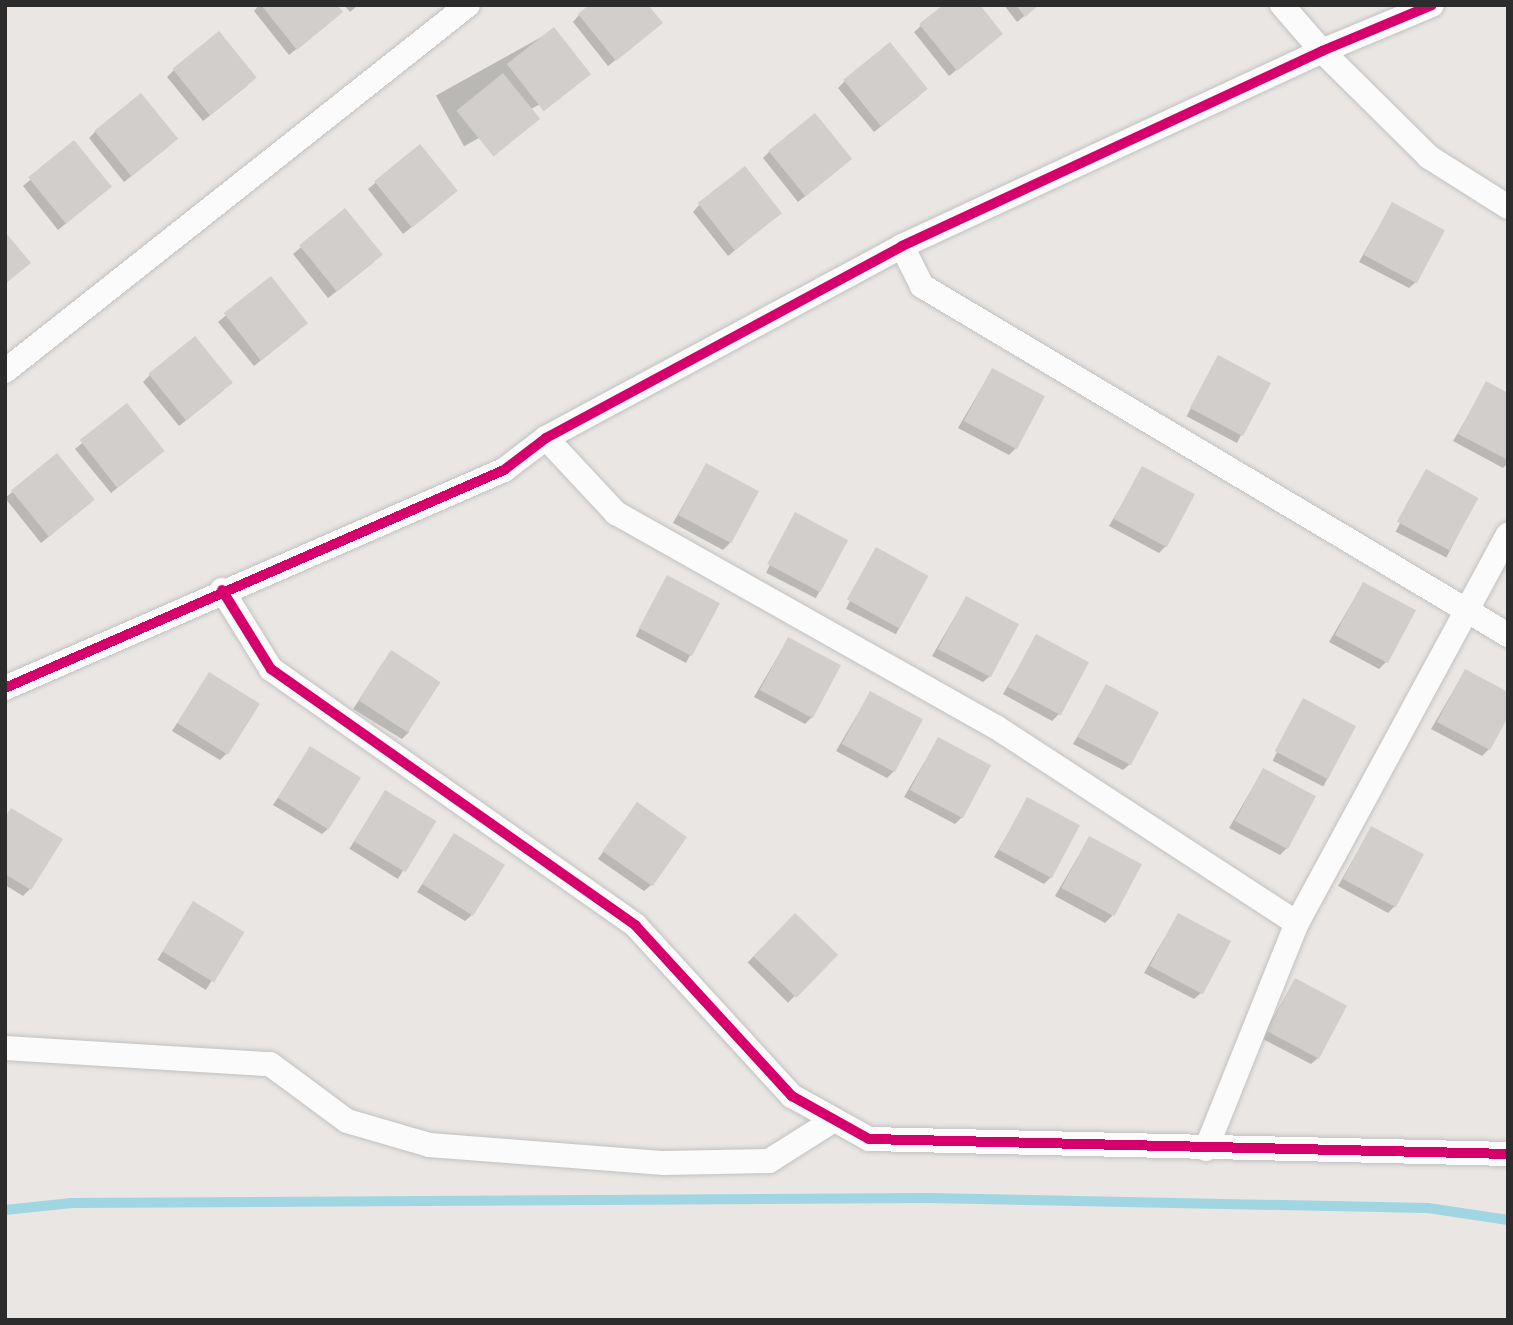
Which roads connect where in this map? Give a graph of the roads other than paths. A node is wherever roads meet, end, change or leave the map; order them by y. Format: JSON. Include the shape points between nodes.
{"nodes":[{"id":1,"x":468,"y":5,"type":"edge"},
{"id":2,"x":1282,"y":5,"type":"edge"},
{"id":3,"x":1432,"y":5,"type":"edge"},
{"id":4,"x":1322,"y":51,"type":"junction"},
{"id":5,"x":1508,"y":207,"type":"edge"},
{"id":6,"x":902,"y":246,"type":"junction"},
{"id":7,"x":5,"y":371,"type":"edge"},
{"id":8,"x":546,"y":438,"type":"junction"},
{"id":9,"x":1508,"y":535,"type":"edge"},
{"id":10,"x":222,"y":590,"type":"junction"},
{"id":11,"x":1466,"y":611,"type":"junction"},
{"id":12,"x":1508,"y":635,"type":"edge"},
{"id":13,"x":5,"y":688,"type":"edge"},
{"id":14,"x":1297,"y":923,"type":"junction"},
{"id":15,"x":5,"y":1048,"type":"edge"},
{"id":16,"x":834,"y":1120,"type":"junction"},
{"id":17,"x":1206,"y":1149,"type":"junction"},
{"id":18,"x":1508,"y":1154,"type":"edge"}],
"edges":[{"from":1,"to":7,"type":"street"},
{"from":2,"to":4,"type":"street"},
{"from":3,"to":4,"type":"street"},
{"from":4,"to":5,"type":"street","via":[[1429,157]]},
{"from":4,"to":6,"type":"street"},
{"from":6,"to":8,"type":"street"},
{"from":6,"to":11,"type":"street","via":[[922,286]]},
{"from":8,"to":10,"type":"street","via":[[503,470]]},
{"from":8,"to":14,"type":"street","via":[[616,513],[996,727]]},
{"from":9,"to":11,"type":"street"},
{"from":10,"to":13,"type":"street"},
{"from":10,"to":16,"type":"street","via":[[271,669],[636,926],[792,1097]]},
{"from":11,"to":12,"type":"street"},
{"from":11,"to":14,"type":"street"},
{"from":14,"to":17,"type":"street"},
{"from":15,"to":16,"type":"street","via":[[270,1064],[347,1121],[429,1145],[664,1163],[769,1161]]},
{"from":16,"to":17,"type":"street","via":[[869,1139]]},
{"from":17,"to":18,"type":"street"}]}
